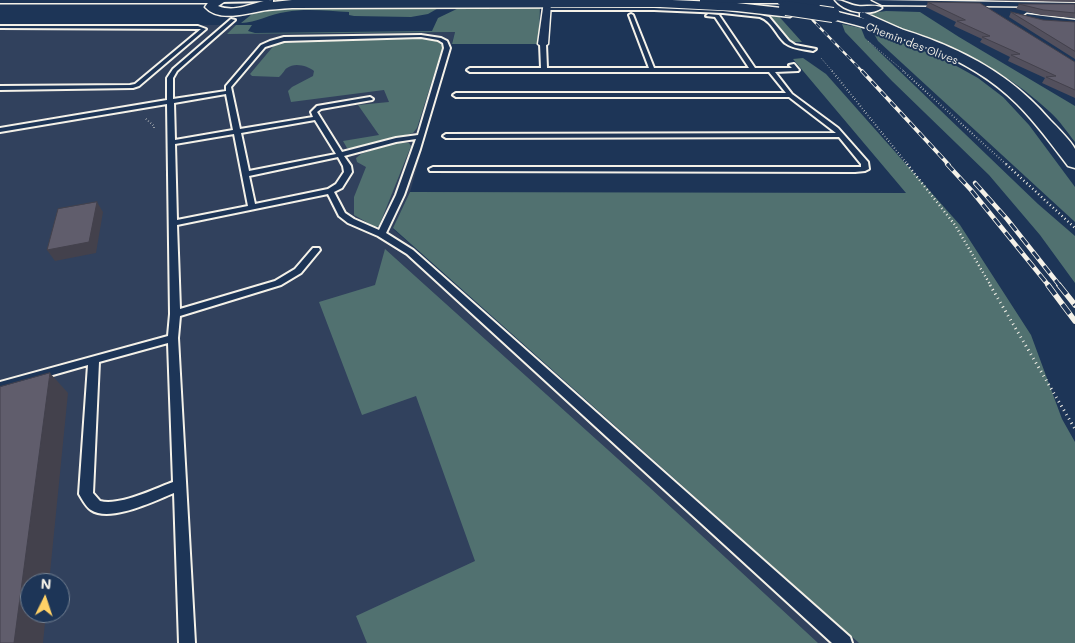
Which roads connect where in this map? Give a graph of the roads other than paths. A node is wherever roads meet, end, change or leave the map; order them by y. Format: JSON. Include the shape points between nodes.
{"nodes":[{"id":1,"x":600,"y":0,"type":"edge"},
{"id":2,"x":660,"y":0,"type":"edge"},
{"id":3,"x":751,"y":0,"type":"edge"},
{"id":4,"x":703,"y":1,"type":"junction"},
{"id":5,"x":771,"y":1,"type":"edge"},
{"id":6,"x":0,"y":2,"type":"edge"},
{"id":7,"x":879,"y":2,"type":"edge"},
{"id":8,"x":948,"y":2,"type":"edge"},
{"id":9,"x":842,"y":3,"type":"edge"},
{"id":10,"x":1062,"y":3,"type":"edge"},
{"id":11,"x":262,"y":4,"type":"edge"},
{"id":12,"x":980,"y":4,"type":"junction"},
{"id":13,"x":1075,"y":5,"type":"edge"},
{"id":14,"x":546,"y":6,"type":"junction"},
{"id":15,"x":786,"y":7,"type":"junction"},
{"id":16,"x":222,"y":8,"type":"edge"},
{"id":17,"x":614,"y":15,"type":"dead end"},
{"id":18,"x":631,"y":15,"type":"junction"},
{"id":19,"x":996,"y":15,"type":"edge"},
{"id":20,"x":846,"y":17,"type":"junction"},
{"id":21,"x":1075,"y":23,"type":"edge"},
{"id":22,"x":0,"y":27,"type":"edge"},
{"id":23,"x":544,"y":44,"type":"joint"},
{"id":24,"x":813,"y":49,"type":"road end"},
{"id":25,"x":792,"y":65,"type":"dead end"},
{"id":26,"x":470,"y":70,"type":"dead end"},
{"id":27,"x":544,"y":70,"type":"junction"},
{"id":28,"x":652,"y":70,"type":"junction"},
{"id":29,"x":753,"y":70,"type":"junction"},
{"id":30,"x":771,"y":70,"type":"junction"},
{"id":31,"x":998,"y":80,"type":"junction"},
{"id":32,"x":0,"y":88,"type":"edge"},
{"id":33,"x":230,"y":92,"type":"junction"},
{"id":34,"x":456,"y":95,"type":"dead end"},
{"id":35,"x":790,"y":95,"type":"junction"},
{"id":36,"x":370,"y":99,"type":"dead end"},
{"id":37,"x":170,"y":102,"type":"junction"},
{"id":38,"x":316,"y":118,"type":"junction"},
{"id":39,"x":0,"y":130,"type":"edge"},
{"id":40,"x":238,"y":132,"type":"junction"},
{"id":41,"x":841,"y":135,"type":"junction"},
{"id":42,"x":446,"y":136,"type":"dead end"},
{"id":43,"x":420,"y":137,"type":"junction"},
{"id":44,"x":171,"y":143,"type":"junction"},
{"id":45,"x":340,"y":155,"type":"junction"},
{"id":46,"x":1075,"y":162,"type":"edge"},
{"id":47,"x":433,"y":169,"type":"dead end"},
{"id":48,"x":246,"y":174,"type":"junction"},
{"id":49,"x":330,"y":191,"type":"junction"},
{"id":50,"x":252,"y":207,"type":"junction"},
{"id":51,"x":172,"y":224,"type":"junction"},
{"id":52,"x":380,"y":234,"type":"junction"},
{"id":53,"x":316,"y":250,"type":"dead end"},
{"id":54,"x":175,"y":314,"type":"junction"},
{"id":55,"x":174,"y":338,"type":"junction"},
{"id":56,"x":94,"y":360,"type":"junction"},
{"id":57,"x":0,"y":386,"type":"edge"},
{"id":58,"x":180,"y":485,"type":"junction"},
{"id":59,"x":187,"y":643,"type":"edge"},
{"id":60,"x":844,"y":643,"type":"edge"}],
"edges":[{"from":1,"to":11,"type":"main road"},
{"from":2,"to":4,"type":"main road"},
{"from":3,"to":4,"type":"street"},
{"from":3,"to":5,"type":"street"},
{"from":4,"to":15,"type":"main road"},
{"from":5,"to":15,"type":"street"},
{"from":6,"to":16,"type":"street","via":[[191,4]]},
{"from":7,"to":8,"type":"street"},
{"from":7,"to":20,"type":"street","via":[[882,6],[879,8]]},
{"from":8,"to":12,"type":"street"},
{"from":9,"to":15,"type":"street","bridge":true,"via":[[818,2]]},
{"from":9,"to":20,"type":"street"},
{"from":9,"to":20,"type":"street","name":"Chemin des Olives","via":[[850,15]]},
{"from":10,"to":12,"type":"street"},
{"from":10,"to":13,"type":"street"},
{"from":11,"to":14,"type":"main road"},
{"from":11,"to":16,"type":"main road"},
{"from":11,"to":16,"type":"lane"},
{"from":12,"to":19,"type":"street"},
{"from":12,"to":21,"type":"street","via":[[1032,19]]},
{"from":14,"to":15,"type":"main road","via":[[679,4]]},
{"from":14,"to":23,"type":"street"},
{"from":14,"to":24,"type":"lane","via":[[760,16],[767,18],[787,42]]},
{"from":15,"to":20,"type":"main road"},
{"from":16,"to":37,"type":"lane","via":[[171,74]]},
{"from":17,"to":18,"type":"lane"},
{"from":18,"to":28,"type":"lane"},
{"from":18,"to":29,"type":"lane","via":[[717,16]]},
{"from":20,"to":31,"type":"main road","name":"Chemin des Olives","via":[[915,37],[960,56]]},
{"from":20,"to":31,"type":"main road","name":"Chemin des Olives","via":[[870,33],[924,46]]},
{"from":22,"to":32,"type":"lane","via":[[204,28],[131,87]]},
{"from":23,"to":27,"type":"lane"},
{"from":25,"to":30,"type":"lane","via":[[796,70]]},
{"from":26,"to":27,"type":"lane"},
{"from":27,"to":28,"type":"lane"},
{"from":28,"to":29,"type":"lane"},
{"from":29,"to":30,"type":"lane"},
{"from":30,"to":35,"type":"lane"},
{"from":31,"to":46,"type":"main road","name":"Chemin des Olives","via":[[1033,110]]},
{"from":33,"to":37,"type":"lane"},
{"from":33,"to":40,"type":"lane"},
{"from":33,"to":43,"type":"lane","via":[[230,84],[263,46],[272,42],[421,36],[439,39],[447,48]]},
{"from":34,"to":35,"type":"lane"},
{"from":35,"to":41,"type":"lane"},
{"from":36,"to":38,"type":"lane","via":[[319,107],[314,112]]},
{"from":37,"to":39,"type":"lane"},
{"from":37,"to":44,"type":"lane"},
{"from":38,"to":40,"type":"lane"},
{"from":38,"to":45,"type":"lane"},
{"from":40,"to":44,"type":"lane"},
{"from":40,"to":48,"type":"lane"},
{"from":41,"to":42,"type":"lane"},
{"from":41,"to":47,"type":"lane","via":[[865,168]]},
{"from":43,"to":45,"type":"lane"},
{"from":43,"to":52,"type":"lane","via":[[400,195]]},
{"from":44,"to":51,"type":"lane"},
{"from":45,"to":48,"type":"lane"},
{"from":45,"to":49,"type":"lane","via":[[348,172],[339,186]]},
{"from":48,"to":50,"type":"lane"},
{"from":49,"to":50,"type":"lane"},
{"from":49,"to":52,"type":"lane","via":[[342,214]]},
{"from":50,"to":51,"type":"lane"},
{"from":51,"to":54,"type":"lane"},
{"from":52,"to":60,"type":"lane","via":[[410,252]]},
{"from":53,"to":54,"type":"lane","via":[[298,271],[284,280]]},
{"from":54,"to":55,"type":"lane"},
{"from":55,"to":56,"type":"lane"},
{"from":55,"to":58,"type":"lane"},
{"from":56,"to":57,"type":"lane"},
{"from":56,"to":58,"type":"lane","via":[[86,494],[90,500],[97,507],[109,508]]},
{"from":58,"to":59,"type":"lane"}]}
